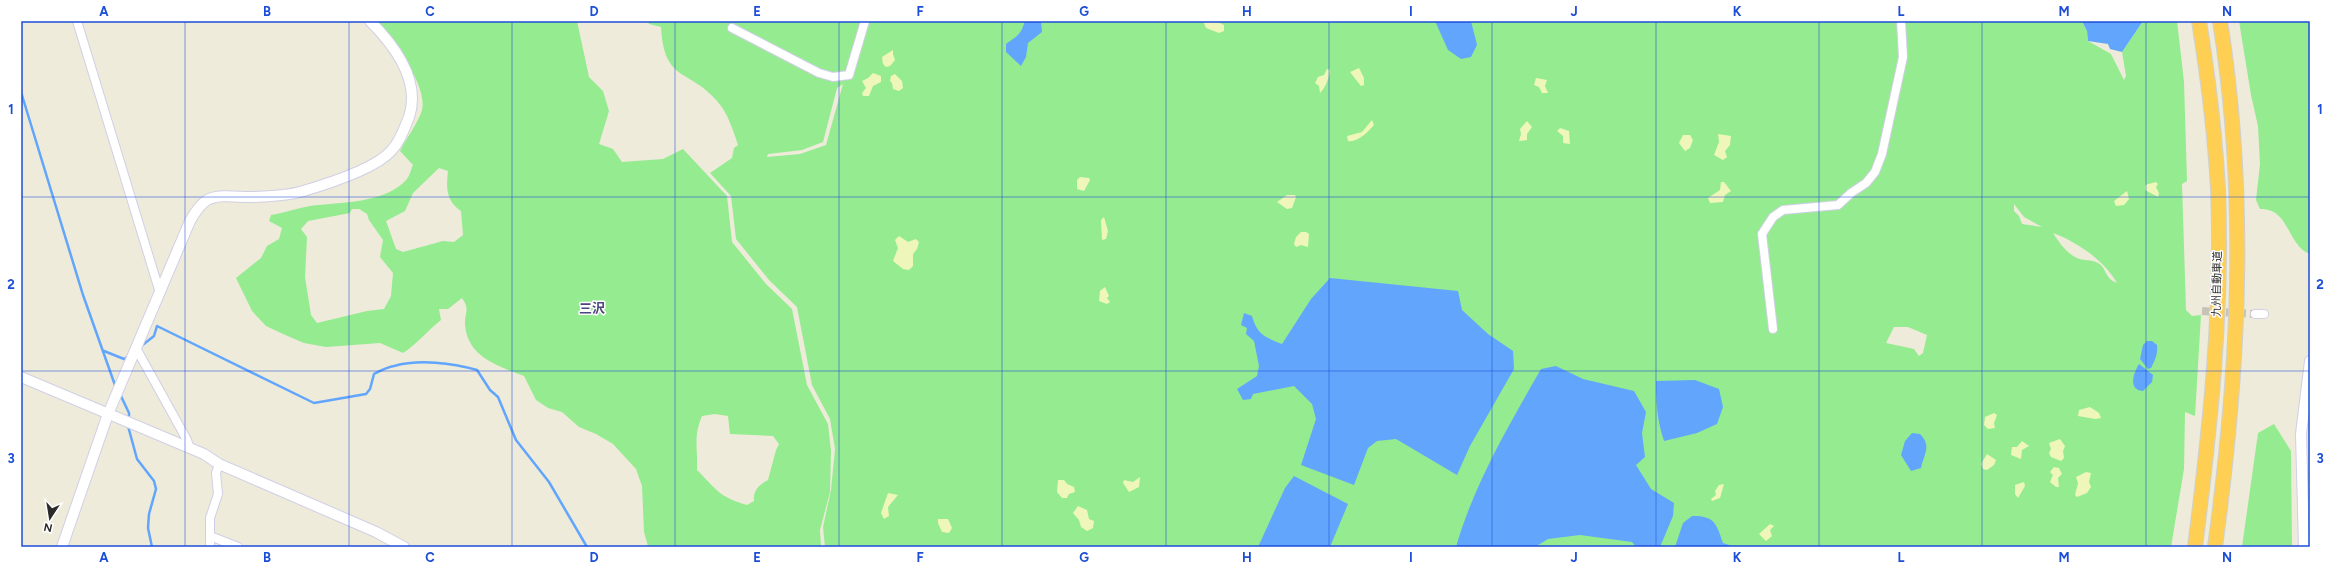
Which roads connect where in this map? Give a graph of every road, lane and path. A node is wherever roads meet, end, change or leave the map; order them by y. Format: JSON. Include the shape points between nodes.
{"nodes":[{"id":1,"x":77,"y":21,"type":"edge"},
{"id":2,"x":370,"y":21,"type":"edge"},
{"id":3,"x":865,"y":21,"type":"edge"},
{"id":4,"x":1901,"y":21,"type":"edge"},
{"id":5,"x":2199,"y":21,"type":"edge"},
{"id":6,"x":2220,"y":21,"type":"edge"},
{"id":7,"x":732,"y":28,"type":"dead end"},
{"id":8,"x":160,"y":293,"type":"junction"},
{"id":9,"x":2255,"y":314,"type":"tunnel mouth"},
{"id":10,"x":2264,"y":314,"type":"dead end"},
{"id":11,"x":1773,"y":329,"type":"dead end"},
{"id":12,"x":136,"y":348,"type":"junction"},
{"id":13,"x":2310,"y":361,"type":"edge"},
{"id":14,"x":21,"y":377,"type":"edge"},
{"id":15,"x":108,"y":414,"type":"junction"},
{"id":16,"x":190,"y":449,"type":"junction"},
{"id":17,"x":219,"y":464,"type":"junction"},
{"id":18,"x":210,"y":536,"type":"junction"},
{"id":19,"x":62,"y":547,"type":"edge"},
{"id":20,"x":210,"y":547,"type":"edge"},
{"id":21,"x":238,"y":547,"type":"edge"},
{"id":22,"x":404,"y":547,"type":"edge"},
{"id":23,"x":2195,"y":547,"type":"edge"},
{"id":24,"x":2215,"y":547,"type":"edge"},
{"id":25,"x":2304,"y":547,"type":"edge"}],
"edges":[{"from":1,"to":8,"type":"street"},
{"from":2,"to":8,"type":"street","via":[[387,38],[412,86],[411,110],[392,151],[368,167],[299,192],[253,197],[230,196],[206,201],[197,209],[190,221]]},
{"from":3,"to":7,"type":"street","via":[[849,75],[833,77],[819,73]]},
{"from":4,"to":11,"type":"street","via":[[1903,57],[1882,154],[1875,172],[1866,184],[1838,205],[1783,210],[1773,217],[1762,234]]},
{"from":5,"to":23,"type":"highway","name":"九州自動車道","via":[[2214,134],[2218,293],[2210,421]]},
{"from":6,"to":24,"type":"highway","name":"九州自動車道","via":[[2234,131],[2239,241],[2235,362]]},
{"from":8,"to":12,"type":"street"},
{"from":9,"to":10,"type":"street"},
{"from":12,"to":15,"type":"street"},
{"from":12,"to":16,"type":"street"},
{"from":13,"to":25,"type":"street","via":[[2301,434]]},
{"from":14,"to":15,"type":"street"},
{"from":15,"to":16,"type":"street"},
{"from":15,"to":19,"type":"street"},
{"from":16,"to":17,"type":"street"},
{"from":17,"to":18,"type":"street","via":[[216,473],[218,494],[210,518]]},
{"from":17,"to":22,"type":"street","via":[[376,532]]},
{"from":18,"to":20,"type":"street"},
{"from":18,"to":21,"type":"street"}]}
